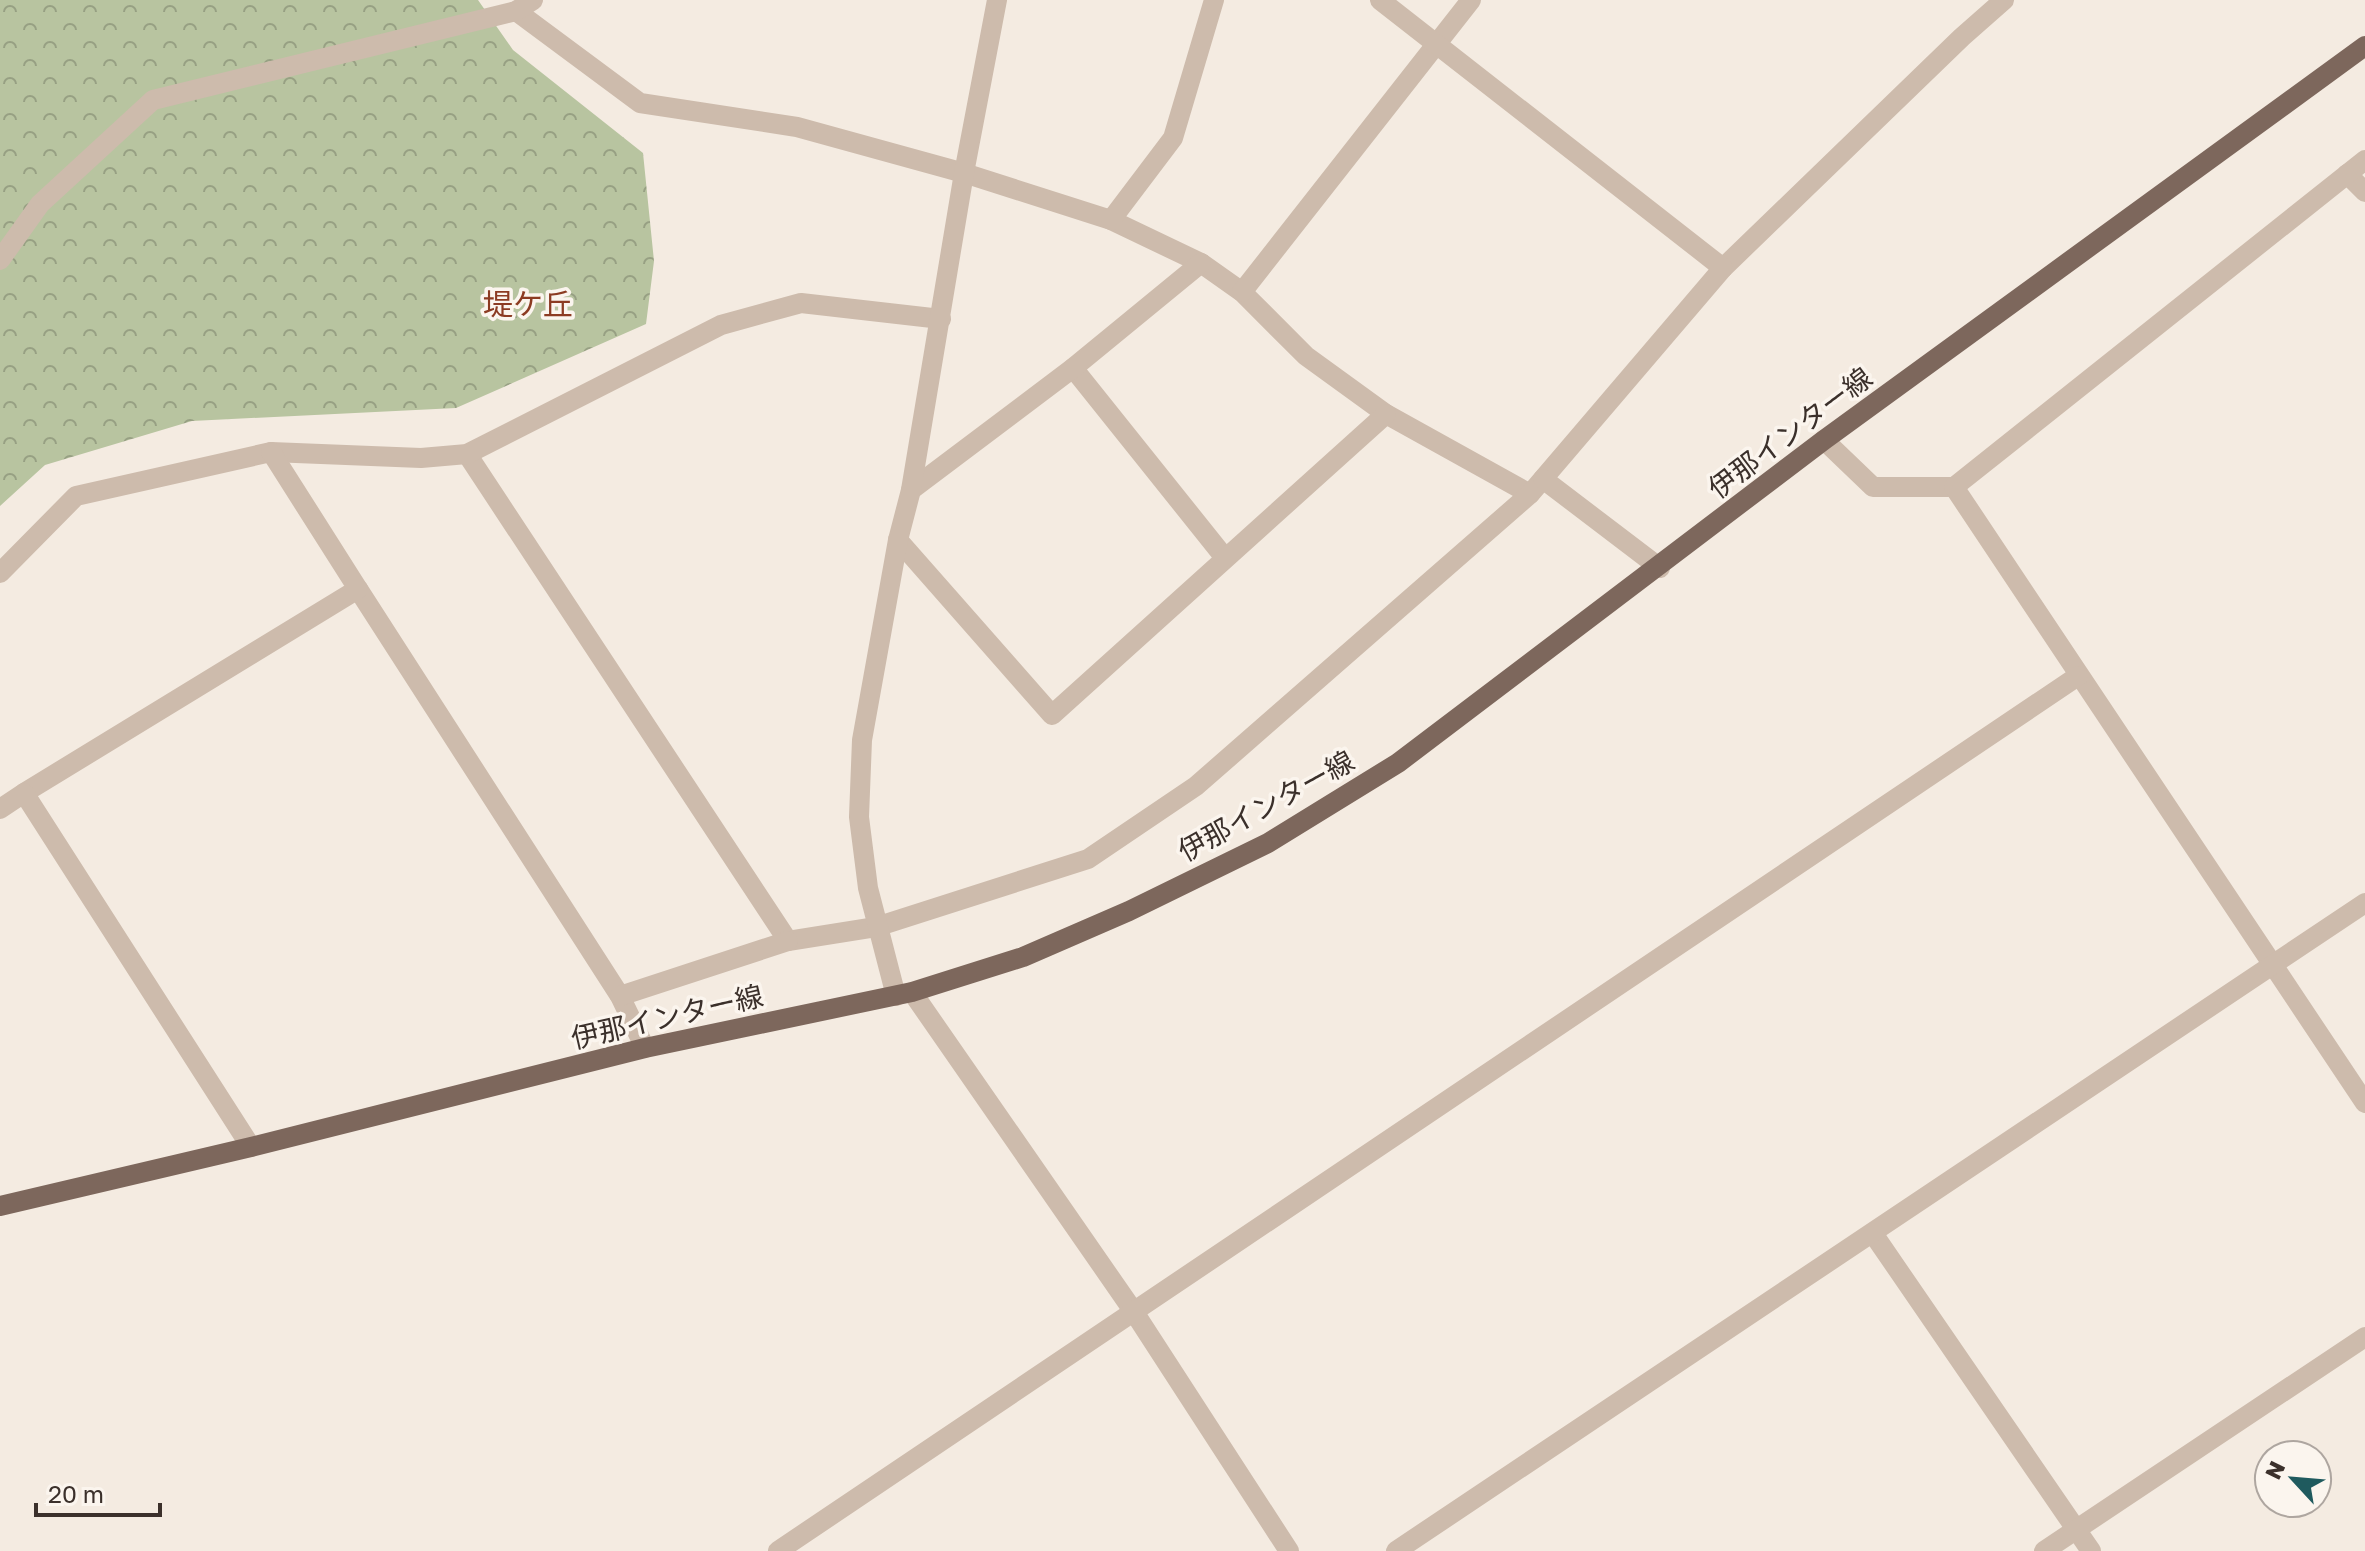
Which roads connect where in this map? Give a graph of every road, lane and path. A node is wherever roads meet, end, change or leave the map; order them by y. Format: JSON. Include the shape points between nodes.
{"nodes":[{"id":1,"x":997,"y":0,"type":"edge"},
{"id":2,"x":1214,"y":0,"type":"edge"},
{"id":3,"x":1380,"y":0,"type":"edge"},
{"id":4,"x":1471,"y":0,"type":"edge"},
{"id":5,"x":2004,"y":0,"type":"edge"},
{"id":6,"x":523,"y":4,"type":"edge"},
{"id":7,"x":1436,"y":45,"type":"junction"},
{"id":8,"x":2365,"y":46,"type":"edge"},
{"id":9,"x":2365,"y":160,"type":"edge"},
{"id":10,"x":964,"y":173,"type":"junction"},
{"id":11,"x":2347,"y":174,"type":"junction"},
{"id":12,"x":2365,"y":192,"type":"edge"},
{"id":13,"x":1111,"y":220,"type":"junction"},
{"id":14,"x":0,"y":260,"type":"edge"},
{"id":15,"x":1201,"y":263,"type":"junction"},
{"id":16,"x":1723,"y":268,"type":"junction"},
{"id":17,"x":1242,"y":292,"type":"junction"},
{"id":18,"x":941,"y":319,"type":"junction"},
{"id":19,"x":1073,"y":368,"type":"junction"},
{"id":20,"x":1386,"y":414,"type":"junction"},
{"id":21,"x":1824,"y":440,"type":"junction"},
{"id":22,"x":271,"y":452,"type":"junction"},
{"id":23,"x":467,"y":454,"type":"junction"},
{"id":24,"x":1536,"y":486,"type":"junction"},
{"id":25,"x":1954,"y":487,"type":"junction"},
{"id":26,"x":911,"y":490,"type":"junction"},
{"id":27,"x":898,"y":540,"type":"junction"},
{"id":28,"x":1225,"y":558,"type":"junction"},
{"id":29,"x":1660,"y":568,"type":"junction"},
{"id":30,"x":0,"y":573,"type":"edge"},
{"id":31,"x":358,"y":589,"type":"junction"},
{"id":32,"x":2078,"y":676,"type":"junction"},
{"id":33,"x":24,"y":793,"type":"junction"},
{"id":34,"x":0,"y":809,"type":"edge"},
{"id":35,"x":2365,"y":903,"type":"edge"},
{"id":36,"x":876,"y":927,"type":"junction"},
{"id":37,"x":788,"y":941,"type":"junction"},
{"id":38,"x":2273,"y":964,"type":"junction"},
{"id":39,"x":904,"y":994,"type":"junction"},
{"id":40,"x":620,"y":996,"type":"junction"},
{"id":41,"x":645,"y":1048,"type":"junction"},
{"id":42,"x":2365,"y":1103,"type":"edge"},
{"id":43,"x":251,"y":1147,"type":"junction"},
{"id":44,"x":0,"y":1206,"type":"edge"},
{"id":45,"x":1874,"y":1235,"type":"junction"},
{"id":46,"x":1134,"y":1312,"type":"junction"},
{"id":47,"x":2365,"y":1337,"type":"edge"},
{"id":48,"x":2076,"y":1530,"type":"junction"},
{"id":49,"x":778,"y":1551,"type":"edge"},
{"id":50,"x":1289,"y":1551,"type":"edge"},
{"id":51,"x":1396,"y":1551,"type":"edge"},
{"id":52,"x":2044,"y":1551,"type":"edge"},
{"id":53,"x":2091,"y":1551,"type":"edge"}],
"edges":[{"from":1,"to":10,"type":"street"},
{"from":2,"to":13,"type":"street","via":[[1173,138]]},
{"from":3,"to":7,"type":"street"},
{"from":4,"to":7,"type":"street"},
{"from":5,"to":16,"type":"street"},
{"from":6,"to":10,"type":"street","via":[[640,103],[797,127]]},
{"from":6,"to":14,"type":"street","via":[[153,100],[40,204]]},
{"from":7,"to":16,"type":"street"},
{"from":7,"to":17,"type":"street"},
{"from":8,"to":21,"type":"main road","name":"伊那インター線"},
{"from":9,"to":11,"type":"street"},
{"from":10,"to":13,"type":"street"},
{"from":10,"to":18,"type":"street"},
{"from":11,"to":12,"type":"street"},
{"from":11,"to":25,"type":"street"},
{"from":13,"to":15,"type":"street"},
{"from":15,"to":17,"type":"street"},
{"from":15,"to":19,"type":"street"},
{"from":16,"to":24,"type":"street"},
{"from":17,"to":20,"type":"street","via":[[1306,356]]},
{"from":18,"to":23,"type":"street","via":[[801,303],[721,325]]},
{"from":18,"to":26,"type":"street"},
{"from":19,"to":26,"type":"street"},
{"from":19,"to":28,"type":"street"},
{"from":20,"to":24,"type":"street"},
{"from":20,"to":28,"type":"street"},
{"from":21,"to":25,"type":"street","via":[[1873,487]]},
{"from":21,"to":29,"type":"main road","name":"伊那インター線"},
{"from":22,"to":23,"type":"street","via":[[421,458]]},
{"from":22,"to":30,"type":"street","via":[[76,496]]},
{"from":22,"to":31,"type":"street"},
{"from":23,"to":37,"type":"street"},
{"from":24,"to":29,"type":"street"},
{"from":24,"to":36,"type":"street","via":[[1196,786],[1088,859]]},
{"from":25,"to":32,"type":"street"},
{"from":26,"to":27,"type":"street"},
{"from":27,"to":28,"type":"street","via":[[1052,715]]},
{"from":27,"to":36,"type":"street","via":[[862,740],[859,817]]},
{"from":29,"to":39,"type":"main road","name":"伊那インター線","via":[[1398,763],[1268,843],[1023,957]]},
{"from":31,"to":33,"type":"street"},
{"from":31,"to":40,"type":"street"},
{"from":32,"to":38,"type":"street"},
{"from":32,"to":46,"type":"street"},
{"from":33,"to":34,"type":"street"},
{"from":33,"to":43,"type":"street"},
{"from":35,"to":38,"type":"street"},
{"from":36,"to":37,"type":"street"},
{"from":36,"to":39,"type":"street"},
{"from":37,"to":40,"type":"street"},
{"from":38,"to":42,"type":"street"},
{"from":38,"to":45,"type":"street"},
{"from":39,"to":41,"type":"main road","name":"伊那インター線"},
{"from":39,"to":46,"type":"street"},
{"from":40,"to":41,"type":"street"},
{"from":41,"to":43,"type":"main road","name":"伊那インター線"},
{"from":43,"to":44,"type":"main road","name":"伊那インター線"},
{"from":45,"to":48,"type":"street"},
{"from":45,"to":51,"type":"street"},
{"from":46,"to":49,"type":"street"},
{"from":46,"to":50,"type":"street"},
{"from":47,"to":48,"type":"street"},
{"from":48,"to":52,"type":"street"},
{"from":48,"to":53,"type":"street"}]}
